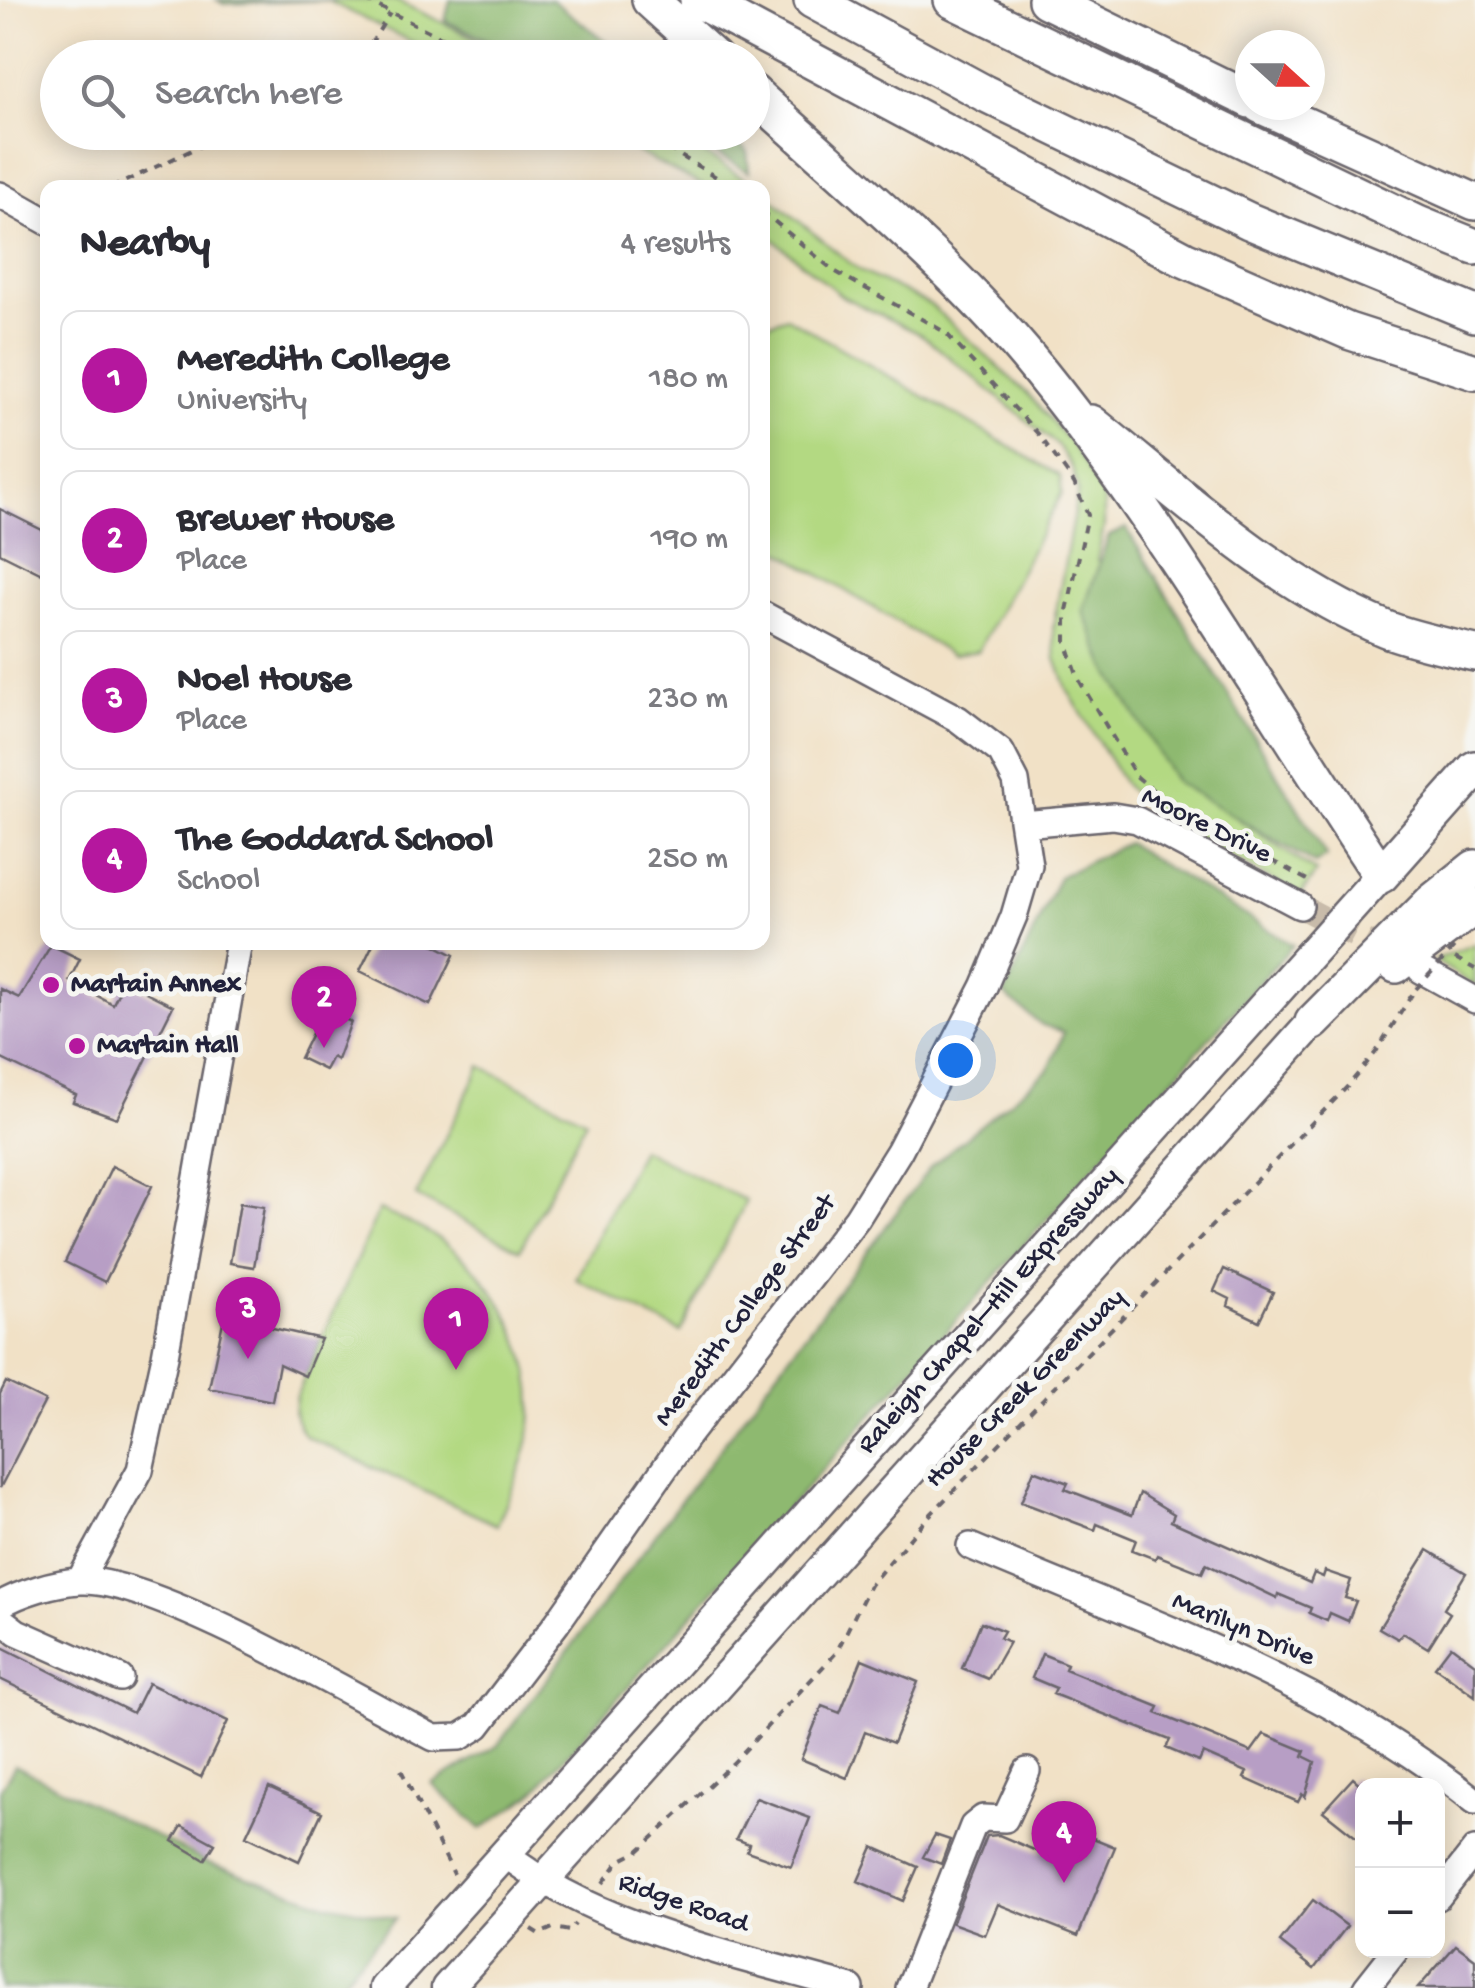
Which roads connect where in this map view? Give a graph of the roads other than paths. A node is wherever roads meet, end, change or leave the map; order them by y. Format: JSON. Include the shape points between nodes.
{"nodes":[{"id":1,"x":650,"y":0,"type":"edge"},
{"id":2,"x":698,"y":0,"type":"edge"},
{"id":3,"x":812,"y":0,"type":"edge"},
{"id":4,"x":952,"y":0,"type":"edge"},
{"id":5,"x":1046,"y":0,"type":"edge"},
{"id":6,"x":694,"y":40,"type":"edge"},
{"id":7,"x":1235,"y":93,"type":"edge"},
{"id":8,"x":770,"y":109,"type":"edge"},
{"id":9,"x":1293,"y":120,"type":"edge"},
{"id":10,"x":0,"y":195,"type":"edge"},
{"id":11,"x":1475,"y":202,"type":"edge"},
{"id":12,"x":40,"y":218,"type":"edge"},
{"id":13,"x":1475,"y":247,"type":"edge"},
{"id":14,"x":1475,"y":314,"type":"edge"},
{"id":15,"x":1475,"y":372,"type":"edge"},
{"id":16,"x":1059,"y":397,"type":"junction"},
{"id":17,"x":770,"y":618,"type":"edge"},
{"id":18,"x":1475,"y":653,"type":"edge"},
{"id":19,"x":1475,"y":770,"type":"edge"},
{"id":20,"x":1023,"y":824,"type":"junction"},
{"id":21,"x":1475,"y":868,"type":"edge"},
{"id":22,"x":1381,"y":875,"type":"junction"},
{"id":23,"x":1306,"y":894,"type":"tunnel mouth"},
{"id":24,"x":1475,"y":906,"type":"edge"},
{"id":25,"x":239,"y":950,"type":"edge"},
{"id":26,"x":1418,"y":979,"type":"tunnel mouth"},
{"id":27,"x":1475,"y":1000,"type":"edge"},
{"id":28,"x":1313,"y":1022,"type":"junction"},
{"id":29,"x":970,"y":1546,"type":"dead end"},
{"id":30,"x":80,"y":1580,"type":"junction"},
{"id":31,"x":0,"y":1606,"type":"edge"},
{"id":32,"x":0,"y":1619,"type":"edge"},
{"id":33,"x":120,"y":1678,"type":"dead end"},
{"id":34,"x":1026,"y":1771,"type":"dead end"},
{"id":35,"x":1475,"y":1801,"type":"edge"},
{"id":36,"x":1475,"y":1850,"type":"edge"},
{"id":37,"x":505,"y":1854,"type":"junction"},
{"id":38,"x":540,"y":1882,"type":"junction"},
{"id":39,"x":1445,"y":1888,"type":"edge"},
{"id":40,"x":1390,"y":1958,"type":"edge"},
{"id":41,"x":385,"y":1988,"type":"edge"},
{"id":42,"x":447,"y":1988,"type":"edge"},
{"id":43,"x":851,"y":1988,"type":"edge"},
{"id":44,"x":909,"y":1988,"type":"edge"},
{"id":45,"x":1366,"y":1988,"type":"edge"}],
"edges":[{"from":1,"to":6,"type":"highway"},
{"from":2,"to":15,"type":"highway","via":[[1184,258],[1348,331]]},
{"from":3,"to":14,"type":"highway","via":[[1249,221]]},
{"from":4,"to":13,"type":"highway"},
{"from":5,"to":7,"type":"highway"},
{"from":8,"to":16,"type":"highway","via":[[958,284]]},
{"from":9,"to":11,"type":"highway"},
{"from":10,"to":12,"type":"street"},
{"from":16,"to":18,"type":"highway","via":[[1228,533],[1324,598],[1388,630]]},
{"from":16,"to":22,"type":"highway"},
{"from":17,"to":20,"type":"street","name":"Meredith College Street","via":[[958,719],[1001,752],[1016,780]]},
{"from":19,"to":22,"type":"highway","name":"Raleigh Chapel–Hill Expressway"},
{"from":20,"to":23,"type":"street","name":"Moore Drive","via":[[1138,820]]},
{"from":20,"to":30,"type":"street","name":"Meredith College Street","via":[[1028,866],[1014,916],[899,1151],[857,1218],[688,1434],[478,1726],[460,1737],[434,1738],[163,1599]]},
{"from":21,"to":28,"type":"highway","name":"Raleigh Chapel–Hill Expressway","via":[[1418,915]]},
{"from":22,"to":37,"type":"main road","name":"Raleigh Chapel–Hill Expressway"},
{"from":24,"to":28,"type":"highway"},
{"from":25,"to":30,"type":"street","via":[[140,1470]]},
{"from":26,"to":27,"type":"street"},
{"from":28,"to":38,"type":"main road","name":"Raleigh Chapel–Hill Expressway"},
{"from":29,"to":35,"type":"street","name":"Marilyn Drive","via":[[1314,1693],[1390,1737]]},
{"from":30,"to":31,"type":"street","name":"Meredith College Street"},
{"from":32,"to":33,"type":"street"},
{"from":34,"to":44,"type":"street","via":[[1006,1818],[984,1818],[973,1826]]},
{"from":36,"to":39,"type":"street"},
{"from":37,"to":38,"type":"street","name":"Ridge Road"},
{"from":37,"to":41,"type":"main road","name":"Raleigh Chapel–Hill Expressway"},
{"from":38,"to":42,"type":"main road","name":"Raleigh Chapel–Hill Expressway"},
{"from":38,"to":43,"type":"street","name":"Ridge Road","via":[[703,1946]]},
{"from":40,"to":45,"type":"street"}]}
